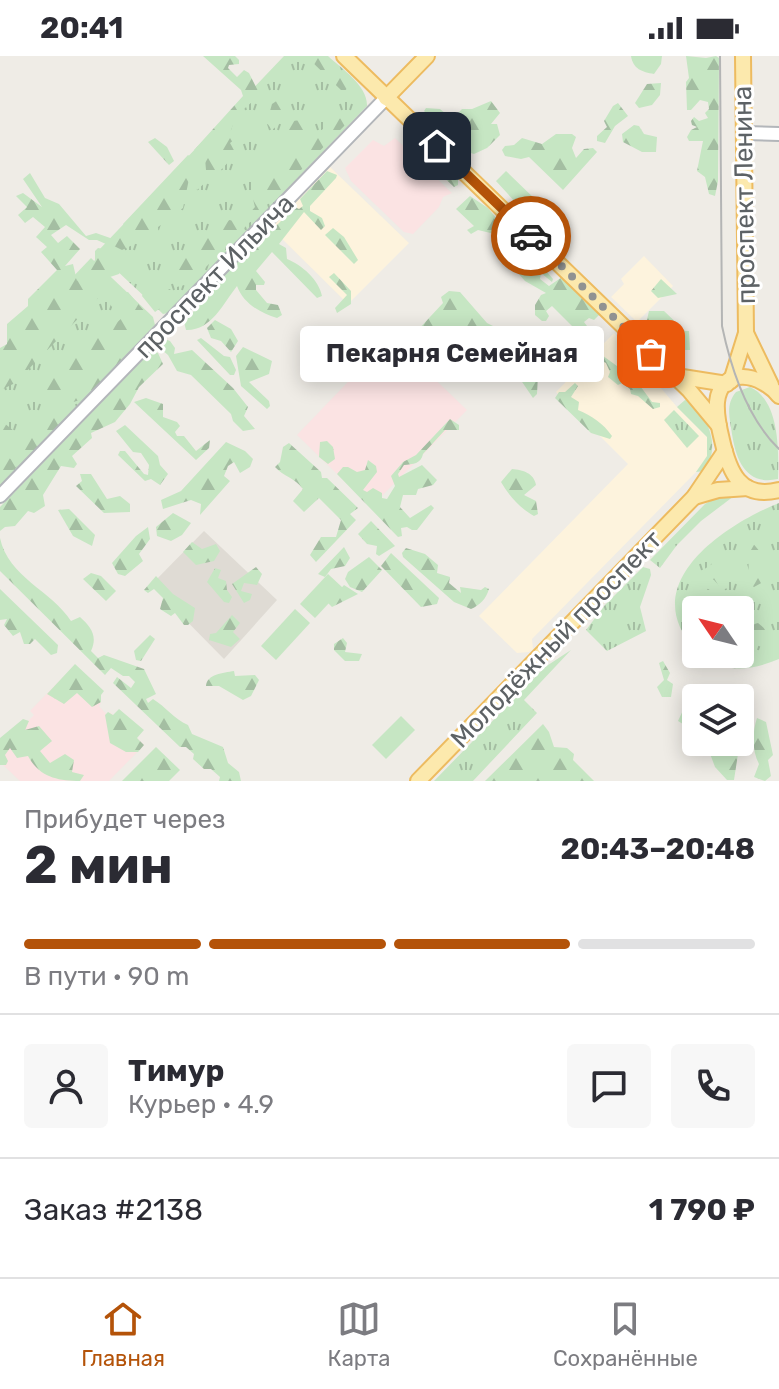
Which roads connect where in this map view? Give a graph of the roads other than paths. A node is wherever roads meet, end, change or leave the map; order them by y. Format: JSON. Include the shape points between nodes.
{"nodes":[{"id":1,"x":344,"y":56,"type":"edge"},
{"id":2,"x":427,"y":56,"type":"edge"},
{"id":3,"x":743,"y":56,"type":"edge"},
{"id":4,"x":386,"y":98,"type":"junction"},
{"id":5,"x":744,"y":133,"type":"junction"},
{"id":6,"x":779,"y":134,"type":"edge"},
{"id":7,"x":746,"y":333,"type":"junction"},
{"id":8,"x":674,"y":376,"type":"junction"},
{"id":9,"x":729,"y":382,"type":"junction"},
{"id":10,"x":775,"y":390,"type":"edge"},
{"id":11,"x":719,"y":426,"type":"junction"},
{"id":12,"x":725,"y":451,"type":"junction"},
{"id":13,"x":748,"y":488,"type":"junction"},
{"id":14,"x":779,"y":490,"type":"edge"},
{"id":15,"x":0,"y":496,"type":"edge"},
{"id":16,"x":694,"y":497,"type":"junction"},
{"id":17,"x":418,"y":781,"type":"edge"}],
"edges":[{"from":1,"to":4,"type":"main road"},
{"from":2,"to":4,"type":"main road","name":"проспект Ильича"},
{"from":3,"to":5,"type":"main road","name":"проспект Ленина"},
{"from":4,"to":8,"type":"main road"},
{"from":4,"to":15,"type":"street","name":"проспект Ильича"},
{"from":5,"to":6,"type":"street"},
{"from":5,"to":7,"type":"main road","name":"проспект Ленина"},
{"from":7,"to":9,"type":"main road","name":"проспект Ленина"},
{"from":7,"to":10,"type":"main road","name":"проспект Ленина"},
{"from":8,"to":9,"type":"main road"},
{"from":8,"to":11,"type":"main road"},
{"from":9,"to":10,"type":"main road","via":[[748,376]]},
{"from":9,"to":11,"type":"main road","name":"проспект Ленина","via":[[717,401]]},
{"from":11,"to":12,"type":"main road"},
{"from":12,"to":13,"type":"main road","via":[[732,472]]},
{"from":12,"to":16,"type":"main road","name":"Молодёжный проспект"},
{"from":13,"to":14,"type":"main road"},
{"from":13,"to":16,"type":"main road"},
{"from":16,"to":17,"type":"main road","name":"Молодёжный проспект"}]}
